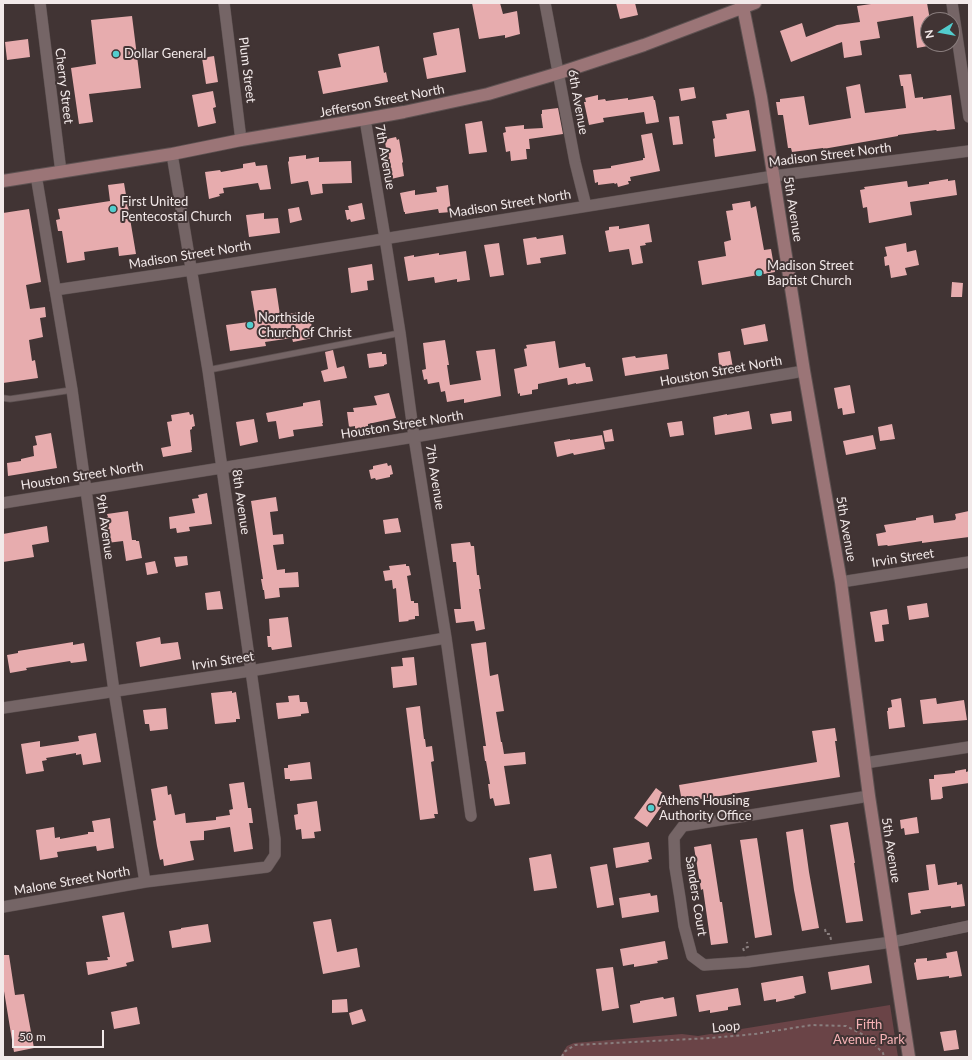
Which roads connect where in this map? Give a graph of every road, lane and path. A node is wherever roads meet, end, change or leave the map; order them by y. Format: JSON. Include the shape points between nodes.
{"nodes":[{"id":1,"x":40,"y":3,"type":"edge"},
{"id":2,"x":224,"y":3,"type":"edge"},
{"id":3,"x":546,"y":3,"type":"edge"},
{"id":4,"x":755,"y":3,"type":"edge"},
{"id":5,"x":952,"y":3,"type":"edge"},
{"id":6,"x":736,"y":7,"type":"edge"},
{"id":7,"x":559,"y":73,"type":"junction"},
{"id":8,"x":969,"y":117,"type":"edge"},
{"id":9,"x":364,"y":119,"type":"junction"},
{"id":10,"x":241,"y":140,"type":"junction"},
{"id":11,"x":969,"y":151,"type":"edge"},
{"id":12,"x":172,"y":154,"type":"junction"},
{"id":13,"x":61,"y":172,"type":"junction"},
{"id":14,"x":36,"y":176,"type":"junction"},
{"id":15,"x":774,"y":176,"type":"junction"},
{"id":16,"x":3,"y":181,"type":"edge"},
{"id":17,"x":586,"y":206,"type":"junction"},
{"id":18,"x":385,"y":238,"type":"junction"},
{"id":19,"x":191,"y":270,"type":"junction"},
{"id":20,"x":56,"y":290,"type":"junction"},
{"id":21,"x":400,"y":333,"type":"junction"},
{"id":22,"x":208,"y":370,"type":"junction"},
{"id":23,"x":804,"y":371,"type":"junction"},
{"id":24,"x":72,"y":390,"type":"junction"},
{"id":25,"x":3,"y":398,"type":"edge"},
{"id":26,"x":414,"y":437,"type":"junction"},
{"id":27,"x":222,"y":468,"type":"junction"},
{"id":28,"x":86,"y":490,"type":"junction"},
{"id":29,"x":3,"y":503,"type":"edge"},
{"id":30,"x":969,"y":562,"type":"edge"},
{"id":31,"x":841,"y":582,"type":"junction"},
{"id":32,"x":446,"y":638,"type":"junction"},
{"id":33,"x":250,"y":671,"type":"junction"},
{"id":34,"x":114,"y":691,"type":"junction"},
{"id":35,"x":3,"y":708,"type":"edge"},
{"id":36,"x":969,"y":747,"type":"edge"},
{"id":37,"x":865,"y":763,"type":"junction"},
{"id":38,"x":869,"y":796,"type":"junction"},
{"id":39,"x":471,"y":816,"type":"dead end"},
{"id":40,"x":276,"y":855,"type":"joint"},
{"id":41,"x":145,"y":882,"type":"junction"},
{"id":42,"x":3,"y":907,"type":"edge"},
{"id":43,"x":969,"y":926,"type":"edge"},
{"id":44,"x":825,"y":929,"type":"dead end"},
{"id":45,"x":831,"y":941,"type":"dead end"},
{"id":46,"x":747,"y":942,"type":"dead end"},
{"id":47,"x":892,"y":942,"type":"junction"},
{"id":48,"x":744,"y":956,"type":"dead end"},
{"id":49,"x":562,"y":1057,"type":"edge"},
{"id":50,"x":884,"y":1057,"type":"edge"},
{"id":51,"x":909,"y":1057,"type":"edge"}],
"edges":[{"from":1,"to":13,"type":"street","name":"Cherry Street"},
{"from":2,"to":10,"type":"street","name":"Plum Street"},
{"from":3,"to":7,"type":"street","name":"6th Avenue"},
{"from":4,"to":6,"type":"street","name":"Jefferson Street North"},
{"from":5,"to":8,"type":"street"},
{"from":6,"to":7,"type":"street","name":"Jefferson Street North","via":[[644,45]]},
{"from":6,"to":15,"type":"street","name":"5th Avenue","via":[[761,97]]},
{"from":7,"to":9,"type":"street","name":"Jefferson Street North","via":[[488,94]]},
{"from":7,"to":17,"type":"street","name":"6th Avenue","via":[[575,162]]},
{"from":9,"to":10,"type":"street","name":"Jefferson Street North"},
{"from":9,"to":18,"type":"street","name":"7th Avenue"},
{"from":10,"to":12,"type":"street","name":"Jefferson Street North"},
{"from":11,"to":15,"type":"street","name":"Madison Street North"},
{"from":12,"to":13,"type":"street","name":"Jefferson Street North"},
{"from":12,"to":19,"type":"street","name":"8th Avenue"},
{"from":13,"to":14,"type":"street","name":"Jefferson Street North"},
{"from":14,"to":16,"type":"street","name":"Jefferson Street North"},
{"from":14,"to":20,"type":"street","name":"9th Avenue"},
{"from":15,"to":17,"type":"street","name":"Madison Street North"},
{"from":15,"to":23,"type":"street","name":"5th Avenue"},
{"from":17,"to":18,"type":"street","name":"Madison Street North"},
{"from":18,"to":19,"type":"street","name":"Madison Street North"},
{"from":18,"to":21,"type":"street","name":"7th Avenue"},
{"from":19,"to":20,"type":"street","name":"Madison Street North"},
{"from":19,"to":22,"type":"street","name":"8th Avenue"},
{"from":20,"to":24,"type":"street","name":"9th Avenue"},
{"from":21,"to":22,"type":"lane"},
{"from":21,"to":26,"type":"street","name":"7th Avenue"},
{"from":22,"to":27,"type":"street","name":"8th Avenue"},
{"from":23,"to":26,"type":"street","name":"Houston Street North"},
{"from":23,"to":31,"type":"street","name":"5th Avenue"},
{"from":24,"to":25,"type":"lane"},
{"from":24,"to":28,"type":"street","name":"9th Avenue"},
{"from":26,"to":27,"type":"street","name":"Houston Street North"},
{"from":26,"to":32,"type":"street","name":"7th Avenue"},
{"from":27,"to":28,"type":"street","name":"Houston Street North"},
{"from":27,"to":33,"type":"street","name":"8th Avenue"},
{"from":28,"to":29,"type":"street","name":"Houston Street North"},
{"from":28,"to":34,"type":"street","name":"9th Avenue"},
{"from":30,"to":31,"type":"street","name":"Irvin Street"},
{"from":31,"to":37,"type":"street","name":"5th Avenue"},
{"from":32,"to":33,"type":"street","name":"Irvin Street"},
{"from":32,"to":39,"type":"street","name":"7th Avenue"},
{"from":33,"to":34,"type":"street","name":"Irvin Street"},
{"from":33,"to":40,"type":"street","name":"8th Avenue"},
{"from":34,"to":35,"type":"street","name":"Irvin Street"},
{"from":34,"to":41,"type":"street","name":"9th Avenue"},
{"from":36,"to":37,"type":"street"},
{"from":37,"to":38,"type":"street","name":"5th Avenue"},
{"from":38,"to":47,"type":"street","name":"5th Avenue"},
{"from":38,"to":47,"type":"street","name":"Sanders Court","via":[[683,826],[674,838],[675,867],[684,926],[692,956],[704,965],[747,962]]},
{"from":40,"to":41,"type":"street","name":"Malone Street North","via":[[267,868]]},
{"from":41,"to":42,"type":"street","name":"Malone Street North"},
{"from":43,"to":47,"type":"street","name":"Sanders Court"},
{"from":44,"to":45,"type":"path","via":[[826,934],[830,934]]},
{"from":46,"to":48,"type":"path","via":[[748,948],[743,948]]},
{"from":47,"to":51,"type":"street","name":"5th Avenue"},
{"from":49,"to":50,"type":"path","name":"Loop","via":[[564,1052],[575,1045],[711,1038],[812,1025],[846,1026],[866,1036]]}]}
